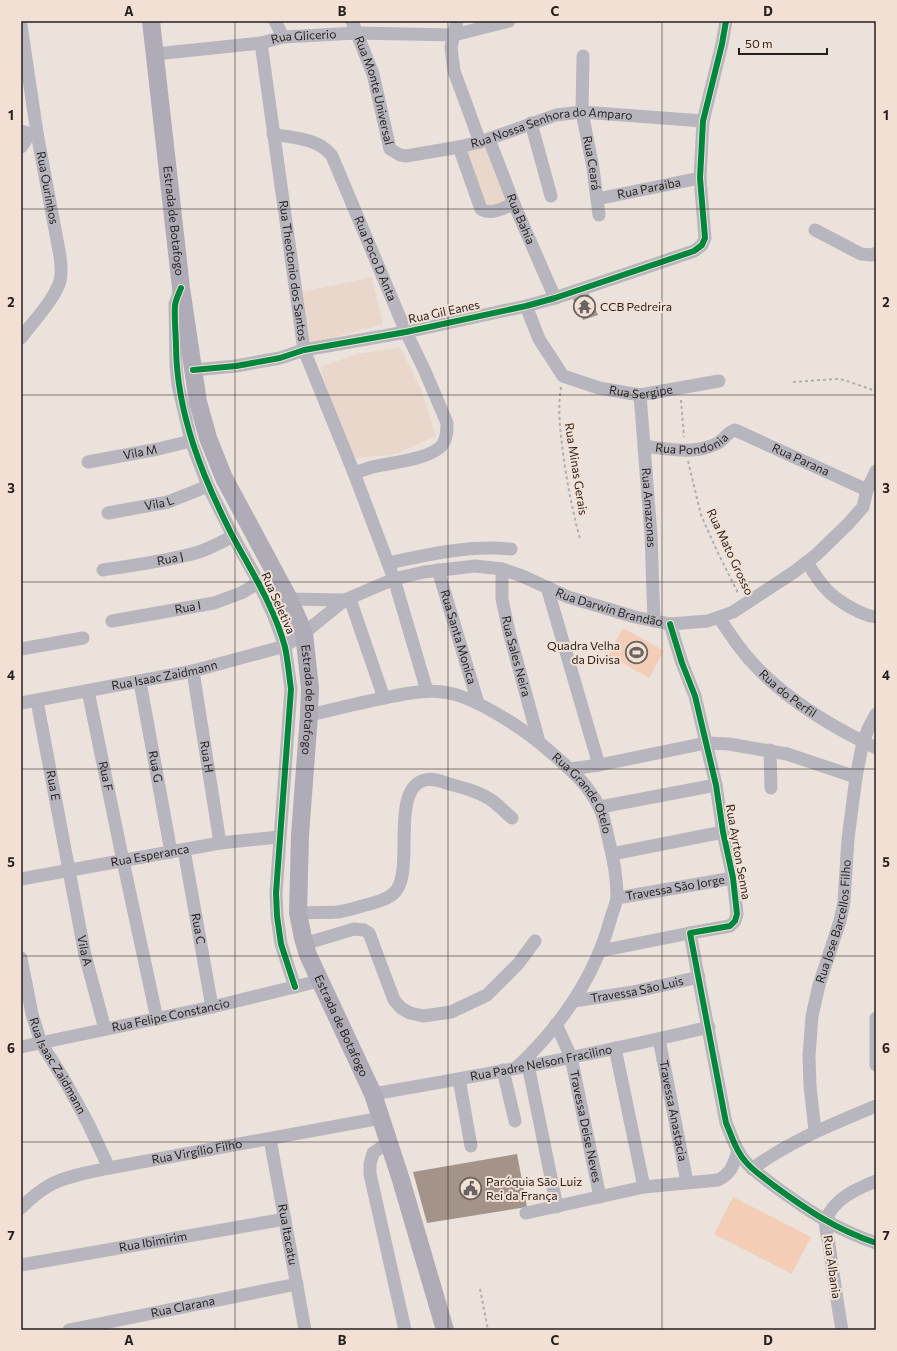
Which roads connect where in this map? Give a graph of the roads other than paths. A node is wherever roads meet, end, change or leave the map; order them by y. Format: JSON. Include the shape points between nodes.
{"nodes":[{"id":1,"x":151,"y":21,"type":"edge"},
{"id":2,"x":275,"y":21,"type":"edge"},
{"id":3,"x":457,"y":21,"type":"edge"},
{"id":4,"x":509,"y":21,"type":"edge"},
{"id":5,"x":726,"y":21,"type":"edge"},
{"id":6,"x":21,"y":25,"type":"edge"},
{"id":7,"x":355,"y":27,"type":"edge"},
{"id":8,"x":454,"y":35,"type":"junction"},
{"id":9,"x":282,"y":37,"type":"junction"},
{"id":10,"x":261,"y":43,"type":"junction"},
{"id":11,"x":155,"y":54,"type":"junction"},
{"id":12,"x":583,"y":56,"type":"dead end"},
{"id":13,"x":582,"y":112,"type":"junction"},
{"id":14,"x":703,"y":121,"type":"junction"},
{"id":15,"x":531,"y":123,"type":"junction"},
{"id":16,"x":29,"y":132,"type":"edge"},
{"id":17,"x":273,"y":134,"type":"junction"},
{"id":18,"x":484,"y":140,"type":"junction"},
{"id":19,"x":21,"y":146,"type":"edge"},
{"id":20,"x":460,"y":147,"type":"junction"},
{"id":21,"x":400,"y":155,"type":"joint"},
{"id":22,"x":700,"y":178,"type":"junction"},
{"id":23,"x":551,"y":196,"type":"dead end"},
{"id":24,"x":597,"y":199,"type":"junction"},
{"id":25,"x":514,"y":204,"type":"junction"},
{"id":26,"x":599,"y":214,"type":"dead end"},
{"id":27,"x":815,"y":230,"type":"dead end"},
{"id":28,"x":876,"y":253,"type":"edge"},
{"id":29,"x":181,"y":288,"type":"junction"},
{"id":30,"x":555,"y":298,"type":"junction"},
{"id":31,"x":526,"y":306,"type":"junction"},
{"id":32,"x":406,"y":332,"type":"junction"},
{"id":33,"x":21,"y":338,"type":"edge"},
{"id":34,"x":304,"y":350,"type":"junction"},
{"id":35,"x":193,"y":370,"type":"junction"},
{"id":36,"x":719,"y":381,"type":"dead end"},
{"id":37,"x":640,"y":395,"type":"junction"},
{"id":38,"x":735,"y":430,"type":"joint"},
{"id":39,"x":191,"y":441,"type":"junction"},
{"id":40,"x":644,"y":446,"type":"junction"},
{"id":41,"x":88,"y":462,"type":"dead end"},
{"id":42,"x":876,"y":471,"type":"edge"},
{"id":43,"x":354,"y":473,"type":"junction"},
{"id":44,"x":208,"y":486,"type":"junction"},
{"id":45,"x":871,"y":491,"type":"edge"},
{"id":46,"x":108,"y":513,"type":"dead end"},
{"id":47,"x":233,"y":536,"type":"junction"},
{"id":48,"x":511,"y":549,"type":"dead end"},
{"id":49,"x":807,"y":562,"type":"junction"},
{"id":50,"x":388,"y":563,"type":"junction"},
{"id":51,"x":502,"y":569,"type":"junction"},
{"id":52,"x":104,"y":570,"type":"dead end"},
{"id":53,"x":438,"y":570,"type":"junction"},
{"id":54,"x":394,"y":578,"type":"junction"},
{"id":55,"x":259,"y":583,"type":"junction"},
{"id":56,"x":548,"y":587,"type":"junction"},
{"id":57,"x":289,"y":599,"type":"junction"},
{"id":58,"x":347,"y":600,"type":"junction"},
{"id":59,"x":876,"y":617,"type":"edge"},
{"id":60,"x":719,"y":618,"type":"junction"},
{"id":61,"x":112,"y":621,"type":"dead end"},
{"id":62,"x":654,"y":621,"type":"junction"},
{"id":63,"x":670,"y":624,"type":"junction"},
{"id":64,"x":304,"y":633,"type":"junction"},
{"id":65,"x":83,"y":638,"type":"dead end"},
{"id":66,"x":285,"y":646,"type":"junction"},
{"id":67,"x":21,"y":649,"type":"edge"},
{"id":68,"x":307,"y":667,"type":"junction"},
{"id":69,"x":193,"y":672,"type":"junction"},
{"id":70,"x":140,"y":682,"type":"junction"},
{"id":71,"x":88,"y":691,"type":"junction"},
{"id":72,"x":427,"y":691,"type":"junction"},
{"id":73,"x":384,"y":698,"type":"junction"},
{"id":74,"x":37,"y":701,"type":"junction"},
{"id":75,"x":21,"y":703,"type":"edge"},
{"id":76,"x":478,"y":703,"type":"junction"},
{"id":77,"x":876,"y":714,"type":"edge"},
{"id":78,"x":309,"y":715,"type":"junction"},
{"id":79,"x":539,"y":742,"type":"junction"},
{"id":80,"x":863,"y":742,"type":"junction"},
{"id":81,"x":706,"y":744,"type":"junction"},
{"id":82,"x":876,"y":748,"type":"edge"},
{"id":83,"x":770,"y":750,"type":"junction"},
{"id":84,"x":599,"y":765,"type":"junction"},
{"id":85,"x":570,"y":768,"type":"junction"},
{"id":86,"x":856,"y":777,"type":"junction"},
{"id":87,"x":716,"y":786,"type":"junction"},
{"id":88,"x":771,"y":788,"type":"dead end"},
{"id":89,"x":600,"y":807,"type":"junction"},
{"id":90,"x":512,"y":818,"type":"dead end"},
{"id":91,"x":723,"y":832,"type":"junction"},
{"id":92,"x":279,"y":837,"type":"junction"},
{"id":93,"x":220,"y":843,"type":"junction"},
{"id":94,"x":184,"y":850,"type":"junction"},
{"id":95,"x":171,"y":852,"type":"junction"},
{"id":96,"x":612,"y":854,"type":"junction"},
{"id":97,"x":123,"y":861,"type":"junction"},
{"id":98,"x":70,"y":870,"type":"junction"},
{"id":99,"x":732,"y":878,"type":"junction"},
{"id":100,"x":21,"y":879,"type":"edge"},
{"id":101,"x":617,"y":898,"type":"junction"},
{"id":102,"x":298,"y":912,"type":"junction"},
{"id":103,"x":690,"y":933,"type":"junction"},
{"id":104,"x":535,"y":941,"type":"dead end"},
{"id":105,"x":304,"y":944,"type":"junction"},
{"id":106,"x":600,"y":951,"type":"junction"},
{"id":107,"x":21,"y":958,"type":"edge"},
{"id":108,"x":699,"y":977,"type":"junction"},
{"id":109,"x":319,"y":981,"type":"junction"},
{"id":110,"x":295,"y":987,"type":"junction"},
{"id":111,"x":574,"y":1001,"type":"junction"},
{"id":112,"x":212,"y":1007,"type":"junction"},
{"id":113,"x":876,"y":1018,"type":"edge"},
{"id":114,"x":158,"y":1019,"type":"junction"},
{"id":115,"x":556,"y":1024,"type":"junction"},
{"id":116,"x":709,"y":1027,"type":"junction"},
{"id":117,"x":105,"y":1029,"type":"junction"},
{"id":118,"x":659,"y":1039,"type":"junction"},
{"id":119,"x":41,"y":1043,"type":"junction"},
{"id":120,"x":21,"y":1048,"type":"edge"},
{"id":121,"x":615,"y":1048,"type":"junction"},
{"id":122,"x":571,"y":1057,"type":"junction"},
{"id":123,"x":876,"y":1065,"type":"edge"},
{"id":124,"x":516,"y":1068,"type":"junction"},
{"id":125,"x":459,"y":1079,"type":"junction"},
{"id":126,"x":373,"y":1094,"type":"junction"},
{"id":127,"x":876,"y":1106,"type":"edge"},
{"id":128,"x":381,"y":1118,"type":"junction"},
{"id":129,"x":515,"y":1122,"type":"dead end"},
{"id":130,"x":815,"y":1131,"type":"junction"},
{"id":131,"x":270,"y":1139,"type":"junction"},
{"id":132,"x":389,"y":1142,"type":"junction"},
{"id":133,"x":471,"y":1146,"type":"dead end"},
{"id":134,"x":738,"y":1151,"type":"junction"},
{"id":135,"x":109,"y":1168,"type":"junction"},
{"id":136,"x":752,"y":1169,"type":"junction"},
{"id":137,"x":876,"y":1181,"type":"edge"},
{"id":138,"x":687,"y":1182,"type":"junction"},
{"id":139,"x":644,"y":1187,"type":"junction"},
{"id":140,"x":600,"y":1197,"type":"junction"},
{"id":141,"x":557,"y":1207,"type":"junction"},
{"id":142,"x":21,"y":1208,"type":"edge"},
{"id":143,"x":526,"y":1213,"type":"dead end"},
{"id":144,"x":285,"y":1219,"type":"junction"},
{"id":145,"x":826,"y":1221,"type":"junction"},
{"id":146,"x":876,"y":1243,"type":"edge"},
{"id":147,"x":21,"y":1265,"type":"edge"},
{"id":148,"x":297,"y":1284,"type":"junction"},
{"id":149,"x":85,"y":1328,"type":"edge"},
{"id":150,"x":69,"y":1330,"type":"edge"},
{"id":151,"x":305,"y":1330,"type":"edge"},
{"id":152,"x":405,"y":1330,"type":"edge"},
{"id":153,"x":445,"y":1330,"type":"edge"},
{"id":154,"x":842,"y":1330,"type":"edge"}],
"edges":[{"from":1,"to":11,"type":"main road","name":"Estrada de Botafogo"},
{"from":2,"to":9,"type":"street"},
{"from":3,"to":8,"type":"street","name":"Rua Bahia"},
{"from":4,"to":8,"type":"street","name":"Rua Glicerio"},
{"from":5,"to":14,"type":"street"},
{"from":6,"to":16,"type":"street","name":"Rua Ourinhos"},
{"from":7,"to":8,"type":"street","name":"Rua Glicerio"},
{"from":7,"to":9,"type":"street","name":"Rua Glicerio"},
{"from":7,"to":21,"type":"street","name":"Rua Monte Universal","via":[[373,74],[390,149]]},
{"from":8,"to":18,"type":"street","name":"Rua Bahia","via":[[451,47],[454,71]]},
{"from":9,"to":10,"type":"street","name":"Rua Glicerio"},
{"from":10,"to":11,"type":"street","name":"Rua Glicerio"},
{"from":10,"to":17,"type":"street","name":"Rua Theotonio dos Santos"},
{"from":11,"to":29,"type":"main road","name":"Estrada de Botafogo"},
{"from":12,"to":13,"type":"street","name":"Rua Ceará"},
{"from":13,"to":14,"type":"street","name":"Rua Nossa Senhora do Amparo"},
{"from":13,"to":15,"type":"street","name":"Rua Nossa Senhora do Amparo","via":[[556,115]]},
{"from":13,"to":24,"type":"street","name":"Rua Ceará"},
{"from":14,"to":22,"type":"street"},
{"from":15,"to":18,"type":"street","name":"Rua Nossa Senhora do Amparo"},
{"from":15,"to":23,"type":"street"},
{"from":16,"to":19,"type":"street"},
{"from":16,"to":33,"type":"street","name":"Rua Ourinhos","via":[[61,268],[60,281],[55,293]]},
{"from":17,"to":32,"type":"street","name":"Rua Poco D Anta","via":[[314,142],[328,150]]},
{"from":17,"to":34,"type":"street","name":"Rua Theotonio dos Santos"},
{"from":18,"to":20,"type":"street","name":"Rua Nossa Senhora do Amparo"},
{"from":18,"to":25,"type":"street","name":"Rua Bahia"},
{"from":20,"to":21,"type":"street","name":"Rua Nossa Senhora do Amparo"},
{"from":20,"to":25,"type":"street","via":[[481,209],[491,212]]},
{"from":22,"to":24,"type":"street","name":"Rua Paraiba"},
{"from":22,"to":30,"type":"street","name":"Rua Gil Eanes","via":[[705,238],[702,245],[694,251]]},
{"from":24,"to":26,"type":"street","name":"Rua Ceará"},
{"from":25,"to":30,"type":"street","name":"Rua Bahia"},
{"from":27,"to":28,"type":"street","via":[[861,254]]},
{"from":29,"to":35,"type":"main road","name":"Estrada de Botafogo"},
{"from":29,"to":39,"type":"street","name":"Rua Seletiva","via":[[175,304],[176,366]]},
{"from":30,"to":31,"type":"street","name":"Rua Gil Eanes"},
{"from":31,"to":32,"type":"street","name":"Rua Gil Eanes"},
{"from":31,"to":37,"type":"street","name":"Rua Sergipe","via":[[540,339],[563,376],[599,388]]},
{"from":32,"to":34,"type":"street","name":"Rua Gil Eanes"},
{"from":32,"to":43,"type":"street","name":"Rua Poco D Anta","via":[[444,413],[448,432],[446,438],[434,452]]},
{"from":34,"to":35,"type":"street","name":"Rua Gil Eanes","via":[[280,358],[236,366]]},
{"from":34,"to":43,"type":"street","name":"Rua Theotonio dos Santos"},
{"from":35,"to":57,"type":"main road","name":"Estrada de Botafogo","via":[[198,402],[208,438],[224,478]]},
{"from":36,"to":37,"type":"street","name":"Rua Sergipe"},
{"from":37,"to":40,"type":"street","name":"Rua Amazonas"},
{"from":38,"to":40,"type":"street","name":"Rua Pondonia","via":[[718,443],[697,449]]},
{"from":38,"to":45,"type":"street","name":"Rua Parana"},
{"from":39,"to":41,"type":"street","name":"Vila M"},
{"from":39,"to":44,"type":"street","name":"Rua Seletiva"},
{"from":40,"to":62,"type":"street","name":"Rua Amazonas","via":[[652,543]]},
{"from":42,"to":45,"type":"street","name":"Rua Darwin Brandão"},
{"from":43,"to":50,"type":"street","name":"Rua Theotonio dos Santos"},
{"from":44,"to":46,"type":"street","name":"Vila L","via":[[168,502]]},
{"from":44,"to":47,"type":"street","name":"Rua Seletiva"},
{"from":45,"to":49,"type":"street","name":"Rua Darwin Brandão","via":[[863,507]]},
{"from":47,"to":52,"type":"street","name":"Rua J","via":[[200,552]]},
{"from":47,"to":55,"type":"street","name":"Rua Seletiva"},
{"from":48,"to":50,"type":"street","via":[[474,547]]},
{"from":49,"to":59,"type":"street","via":[[836,598],[860,612]]},
{"from":49,"to":60,"type":"street","name":"Rua Darwin Brandão","via":[[774,586]]},
{"from":50,"to":54,"type":"street","name":"Rua Theotonio dos Santos"},
{"from":51,"to":53,"type":"street","name":"Rua Darwin Brandão","via":[[475,566]]},
{"from":51,"to":56,"type":"street","name":"Rua Darwin Brandão"},
{"from":51,"to":79,"type":"street","name":"Rua Sales Neira","via":[[502,599],[509,632]]},
{"from":53,"to":54,"type":"street","name":"Rua Darwin Brandão"},
{"from":53,"to":76,"type":"street","name":"Rua Santa Monica"},
{"from":54,"to":58,"type":"street","name":"Rua Darwin Brandão"},
{"from":54,"to":72,"type":"street","name":"Rua Theotonio dos Santos"},
{"from":55,"to":61,"type":"street","name":"Rua I","via":[[214,603]]},
{"from":55,"to":66,"type":"street","name":"Rua Seletiva"},
{"from":56,"to":62,"type":"street","name":"Rua Darwin Brandão","via":[[568,597]]},
{"from":56,"to":84,"type":"street"},
{"from":57,"to":58,"type":"street","name":"Rua Darwin Brandão"},
{"from":57,"to":64,"type":"main road","name":"Estrada de Botafogo"},
{"from":58,"to":64,"type":"street","name":"Rua Isaac Zaidmann"},
{"from":58,"to":73,"type":"street"},
{"from":60,"to":63,"type":"street","name":"Rua Darwin Brandão","via":[[696,623]]},
{"from":60,"to":80,"type":"street","name":"Rua do Perfil","via":[[749,659],[768,679],[804,707]]},
{"from":62,"to":63,"type":"street","name":"Rua Darwin Brandão"},
{"from":63,"to":81,"type":"street","name":"Rua Ayrton Senna","via":[[695,696]]},
{"from":64,"to":66,"type":"street","name":"Rua Isaac Zaidmann"},
{"from":64,"to":68,"type":"main road","name":"Estrada de Botafogo"},
{"from":65,"to":67,"type":"street"},
{"from":66,"to":68,"type":"street","via":[[298,653]]},
{"from":66,"to":69,"type":"street","name":"Rua Isaac Zaidmann"},
{"from":66,"to":92,"type":"street","name":"Rua Seletiva","via":[[291,689]]},
{"from":68,"to":78,"type":"main road","name":"Estrada de Botafogo","via":[[310,688]]},
{"from":69,"to":70,"type":"street","name":"Rua Isaac Zaidmann"},
{"from":69,"to":93,"type":"street","name":"Rua H"},
{"from":70,"to":71,"type":"street","name":"Rua Isaac Zaidmann"},
{"from":70,"to":95,"type":"street","name":"Rua G"},
{"from":71,"to":74,"type":"street","name":"Rua Isaac Zaidmann"},
{"from":71,"to":97,"type":"street","name":"Rua F"},
{"from":72,"to":73,"type":"street","name":"Rua Grande Otelo"},
{"from":72,"to":76,"type":"street","name":"Rua Grande Otelo","via":[[449,693]]},
{"from":73,"to":78,"type":"street","name":"Rua Grande Otelo"},
{"from":74,"to":75,"type":"street","name":"Rua Isaac Zaidmann"},
{"from":74,"to":98,"type":"street","name":"Rua E"},
{"from":76,"to":79,"type":"street","name":"Rua Grande Otelo"},
{"from":77,"to":80,"type":"street","name":"Rua Jose Barcellos Filho"},
{"from":78,"to":102,"type":"main road","name":"Estrada de Botafogo","via":[[300,835]]},
{"from":79,"to":85,"type":"street","name":"Rua Grande Otelo"},
{"from":80,"to":82,"type":"street","name":"Rua do Perfil"},
{"from":80,"to":86,"type":"street","name":"Rua Jose Barcellos Filho"},
{"from":81,"to":83,"type":"street","via":[[729,744]]},
{"from":81,"to":84,"type":"street"},
{"from":81,"to":87,"type":"street","name":"Rua Ayrton Senna"},
{"from":83,"to":86,"type":"street"},
{"from":83,"to":88,"type":"street"},
{"from":84,"to":85,"type":"street"},
{"from":85,"to":89,"type":"street","name":"Rua Grande Otelo"},
{"from":86,"to":130,"type":"street","name":"Rua Jose Barcellos Filho","via":[[848,839],[844,902],[812,1016],[809,1056]]},
{"from":87,"to":89,"type":"street"},
{"from":87,"to":91,"type":"street","name":"Rua Ayrton Senna"},
{"from":89,"to":96,"type":"street","name":"Rua Grande Otelo"},
{"from":90,"to":102,"type":"street","via":[[493,801],[474,791],[436,780],[424,780],[416,785],[408,802],[403,829],[402,876],[400,886],[393,894],[383,900],[353,909],[336,912]]},
{"from":91,"to":96,"type":"street"},
{"from":91,"to":99,"type":"street","name":"Rua Ayrton Senna"},
{"from":92,"to":93,"type":"street","name":"Rua Esperanca"},
{"from":92,"to":110,"type":"street","name":"Rua Seletiva","via":[[277,916],[281,944]]},
{"from":93,"to":94,"type":"street","name":"Rua Esperanca"},
{"from":94,"to":95,"type":"street","name":"Rua Esperanca"},
{"from":94,"to":112,"type":"street","name":"Rua C"},
{"from":95,"to":97,"type":"street","name":"Rua Esperanca"},
{"from":96,"to":101,"type":"street","name":"Rua Grande Otelo"},
{"from":97,"to":98,"type":"street","name":"Rua Esperanca"},
{"from":97,"to":114,"type":"street","name":"Rua F"},
{"from":98,"to":100,"type":"street","name":"Rua Esperanca"},
{"from":98,"to":117,"type":"street","name":"Vila A","via":[[86,955]]},
{"from":99,"to":101,"type":"street","name":"Travessa Sāo Jorge"},
{"from":99,"to":103,"type":"street","name":"Rua Ayrton Senna","via":[[737,914],[735,922],[730,926]]},
{"from":101,"to":106,"type":"street","name":"Rua Grande Otelo"},
{"from":102,"to":105,"type":"main road","name":"Estrada de Botafogo"},
{"from":103,"to":106,"type":"street"},
{"from":103,"to":108,"type":"street"},
{"from":104,"to":105,"type":"street","via":[[518,964],[487,995],[451,1012],[423,1016],[410,1013],[394,1000],[369,933],[354,929]]},
{"from":105,"to":109,"type":"main road","name":"Estrada de Botafogo"},
{"from":106,"to":111,"type":"street","name":"Rua Grande Otelo"},
{"from":107,"to":119,"type":"street","name":"Rua Isaac Zaidmann","via":[[32,1014]]},
{"from":108,"to":111,"type":"street","name":"Travessa Sāo Luis","via":[[633,992]]},
{"from":108,"to":116,"type":"street"},
{"from":109,"to":110,"type":"street","name":"Rua Felipe Constancio"},
{"from":109,"to":126,"type":"main road","name":"Estrada de Botafogo"},
{"from":110,"to":112,"type":"street","name":"Rua Felipe Constancio"},
{"from":111,"to":115,"type":"street","name":"Rua Grande Otelo"},
{"from":112,"to":114,"type":"street","name":"Rua Felipe Constancio"},
{"from":113,"to":123,"type":"street"},
{"from":114,"to":117,"type":"street","name":"Rua Felipe Constancio"},
{"from":115,"to":122,"type":"street","name":"Travessa Deise Neves"},
{"from":115,"to":124,"type":"street","name":"Rua Grande Otelo","via":[[540,1045]]},
{"from":116,"to":118,"type":"street","name":"Rua Padre Nelson Fracilino"},
{"from":116,"to":134,"type":"street","via":[[726,1122]]},
{"from":117,"to":119,"type":"street","name":"Rua Felipe Constancio"},
{"from":118,"to":121,"type":"street","name":"Rua Padre Nelson Fracilino"},
{"from":118,"to":138,"type":"street","name":"Travessa Anastacia"},
{"from":119,"to":120,"type":"street","name":"Rua Felipe Constancio"},
{"from":119,"to":135,"type":"street","name":"Rua Isaac Zaidmann","via":[[88,1123]]},
{"from":121,"to":122,"type":"street","name":"Rua Padre Nelson Fracilino"},
{"from":121,"to":139,"type":"street"},
{"from":122,"to":124,"type":"street","name":"Rua Padre Nelson Fracilino"},
{"from":122,"to":140,"type":"street","name":"Travessa Deise Neves"},
{"from":124,"to":125,"type":"street","name":"Rua Padre Nelson Fracilino"},
{"from":124,"to":129,"type":"street"},
{"from":124,"to":141,"type":"street"},
{"from":125,"to":126,"type":"street","name":"Rua Padre Nelson Fracilino"},
{"from":125,"to":133,"type":"street"},
{"from":126,"to":128,"type":"main road","name":"Estrada de Botafogo"},
{"from":127,"to":130,"type":"street"},
{"from":128,"to":131,"type":"street","name":"Rua Virgílio Filho"},
{"from":128,"to":132,"type":"main road","name":"Estrada de Botafogo"},
{"from":130,"to":136,"type":"street"},
{"from":131,"to":135,"type":"street","name":"Rua Virgílio Filho"},
{"from":131,"to":144,"type":"street","name":"Rua Itacatu"},
{"from":132,"to":152,"type":"street","via":[[373,1154],[370,1174]]},
{"from":132,"to":153,"type":"main road","name":"Estrada de Botafogo"},
{"from":134,"to":136,"type":"street"},
{"from":134,"to":138,"type":"street","via":[[726,1176],[718,1180]]},
{"from":135,"to":142,"type":"street","name":"Rua Virgílio Filho","via":[[51,1184]]},
{"from":136,"to":145,"type":"street"},
{"from":137,"to":145,"type":"street","name":"Rua Albania","via":[[856,1189],[843,1198],[833,1208]]},
{"from":138,"to":139,"type":"street"},
{"from":139,"to":140,"type":"street"},
{"from":140,"to":141,"type":"street"},
{"from":141,"to":143,"type":"street"},
{"from":144,"to":147,"type":"street","name":"Rua Ibimirim"},
{"from":144,"to":148,"type":"street","name":"Rua Itacatu"},
{"from":145,"to":146,"type":"street"},
{"from":145,"to":154,"type":"street","name":"Rua Albania"},
{"from":148,"to":149,"type":"street","name":"Rua Clarana"},
{"from":148,"to":151,"type":"street","name":"Rua Itacatu"},
{"from":149,"to":150,"type":"street","name":"Rua Clarana"}]}
